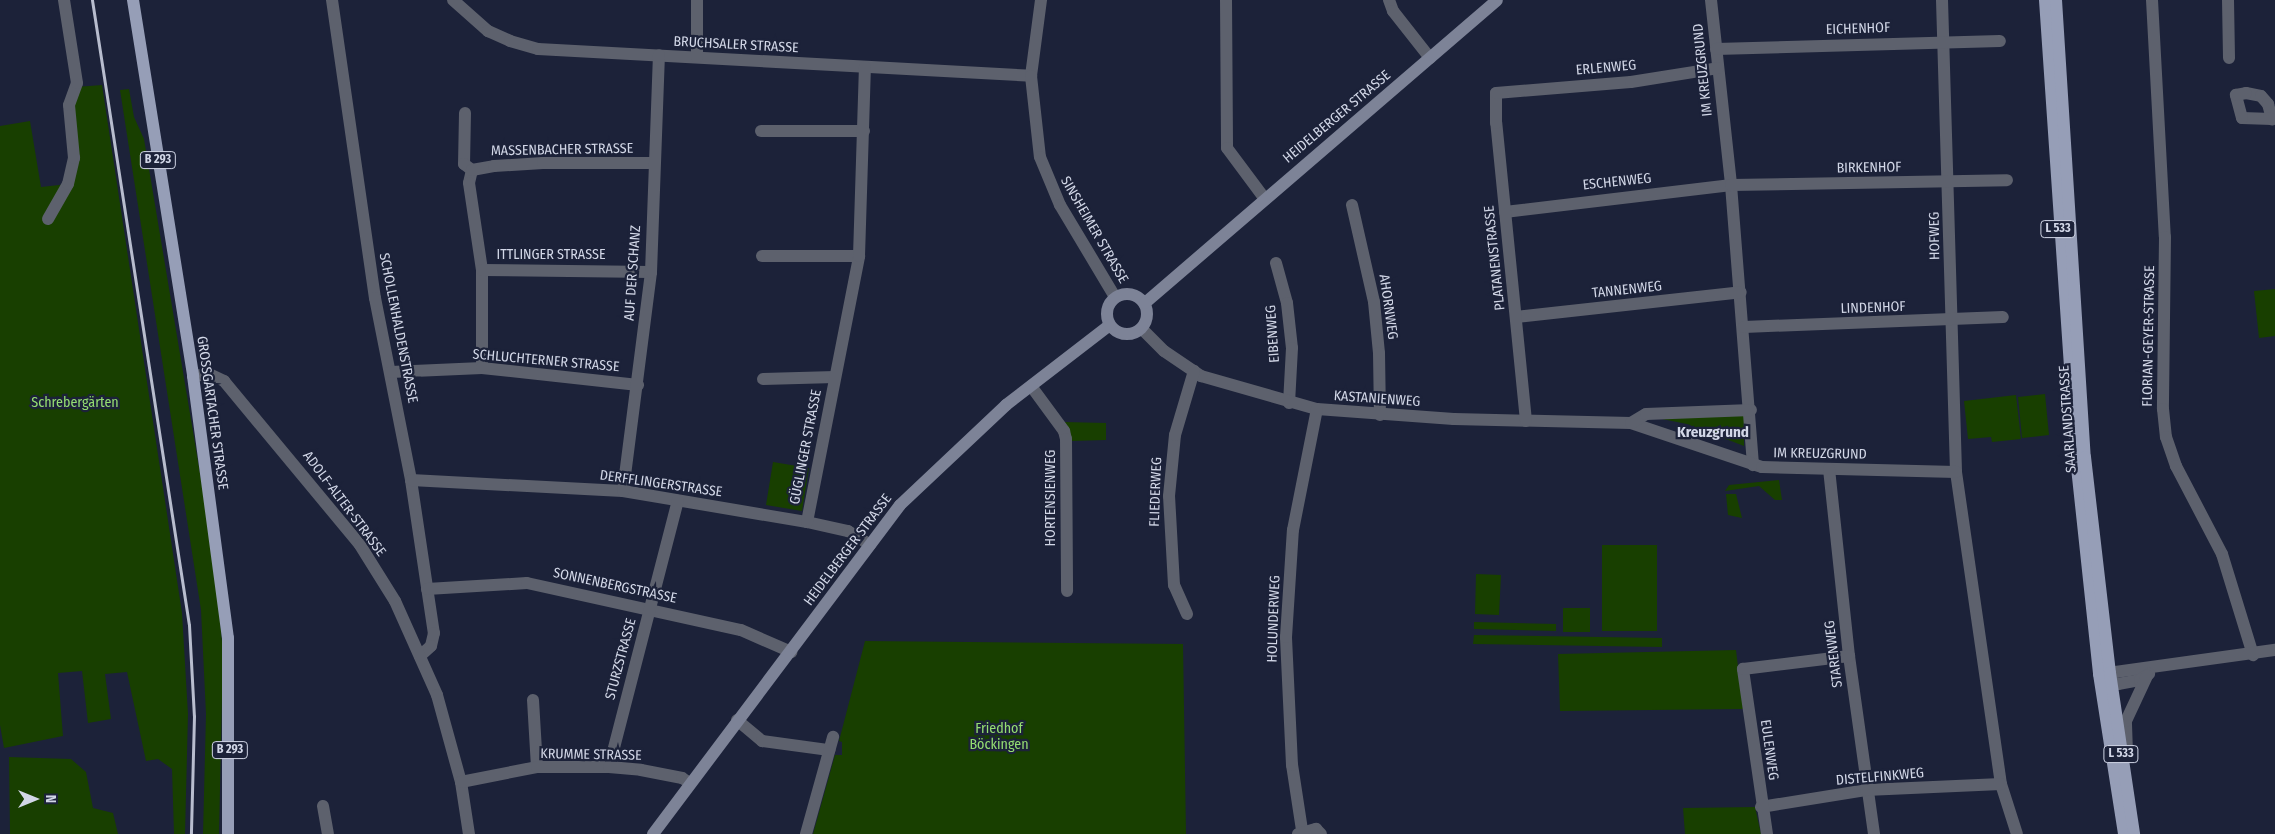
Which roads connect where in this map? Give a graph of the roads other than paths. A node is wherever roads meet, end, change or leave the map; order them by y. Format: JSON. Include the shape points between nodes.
{"nodes":[{"id":1,"x":64,"y":0,"type":"edge"},
{"id":2,"x":133,"y":0,"type":"edge"},
{"id":3,"x":332,"y":0,"type":"edge"},
{"id":4,"x":454,"y":0,"type":"edge"},
{"id":5,"x":697,"y":0,"type":"edge"},
{"id":6,"x":1041,"y":0,"type":"edge"},
{"id":7,"x":1226,"y":0,"type":"edge"},
{"id":8,"x":1389,"y":0,"type":"edge"},
{"id":9,"x":1497,"y":0,"type":"edge"},
{"id":10,"x":1711,"y":0,"type":"edge"},
{"id":11,"x":1942,"y":0,"type":"edge"},
{"id":12,"x":2045,"y":0,"type":"edge"},
{"id":13,"x":2056,"y":0,"type":"edge"},
{"id":14,"x":2152,"y":0,"type":"edge"},
{"id":15,"x":2228,"y":0,"type":"edge"},
{"id":16,"x":2000,"y":41,"type":"dead end"},
{"id":17,"x":1944,"y":42,"type":"junction"},
{"id":18,"x":1716,"y":48,"type":"junction"},
{"id":19,"x":659,"y":55,"type":"junction"},
{"id":20,"x":697,"y":57,"type":"junction"},
{"id":21,"x":1430,"y":58,"type":"junction"},
{"id":22,"x":2229,"y":58,"type":"dead end"},
{"id":23,"x":866,"y":67,"type":"junction"},
{"id":24,"x":1718,"y":68,"type":"junction"},
{"id":25,"x":1031,"y":76,"type":"junction"},
{"id":26,"x":1496,"y":93,"type":"joint"},
{"id":27,"x":465,"y":114,"type":"dead end"},
{"id":28,"x":762,"y":131,"type":"dead end"},
{"id":29,"x":864,"y":131,"type":"junction"},
{"id":30,"x":654,"y":163,"type":"junction"},
{"id":31,"x":472,"y":170,"type":"junction"},
{"id":32,"x":2006,"y":180,"type":"dead end"},
{"id":33,"x":1948,"y":182,"type":"junction"},
{"id":34,"x":1731,"y":185,"type":"junction"},
{"id":35,"x":1265,"y":199,"type":"junction"},
{"id":36,"x":1352,"y":204,"type":"dead end"},
{"id":37,"x":1505,"y":212,"type":"junction"},
{"id":38,"x":48,"y":219,"type":"dead end"},
{"id":39,"x":762,"y":256,"type":"dead end"},
{"id":40,"x":859,"y":256,"type":"junction"},
{"id":41,"x":1276,"y":264,"type":"dead end"},
{"id":42,"x":482,"y":270,"type":"junction"},
{"id":43,"x":651,"y":272,"type":"junction"},
{"id":44,"x":1741,"y":292,"type":"junction"},
{"id":45,"x":1115,"y":297,"type":"junction"},
{"id":46,"x":1145,"y":303,"type":"junction"},
{"id":47,"x":1516,"y":317,"type":"junction"},
{"id":48,"x":2003,"y":318,"type":"dead end"},
{"id":49,"x":1952,"y":320,"type":"junction"},
{"id":50,"x":1110,"y":325,"type":"junction"},
{"id":51,"x":1744,"y":327,"type":"junction"},
{"id":52,"x":1142,"y":329,"type":"junction"},
{"id":53,"x":482,"y":368,"type":"junction"},
{"id":54,"x":1194,"y":371,"type":"junction"},
{"id":55,"x":391,"y":372,"type":"junction"},
{"id":56,"x":193,"y":376,"type":"junction"},
{"id":57,"x":764,"y":378,"type":"dead end"},
{"id":58,"x":835,"y":378,"type":"junction"},
{"id":59,"x":638,"y":385,"type":"junction"},
{"id":60,"x":1031,"y":386,"type":"junction"},
{"id":61,"x":1289,"y":403,"type":"junction"},
{"id":62,"x":1317,"y":409,"type":"junction"},
{"id":63,"x":1751,"y":410,"type":"junction"},
{"id":64,"x":1380,"y":415,"type":"junction"},
{"id":65,"x":1526,"y":421,"type":"junction"},
{"id":66,"x":1631,"y":423,"type":"junction"},
{"id":67,"x":1753,"y":465,"type":"junction"},
{"id":68,"x":1829,"y":469,"type":"junction"},
{"id":69,"x":1956,"y":472,"type":"junction"},
{"id":70,"x":411,"y":480,"type":"junction"},
{"id":71,"x":623,"y":491,"type":"junction"},
{"id":72,"x":678,"y":501,"type":"junction"},
{"id":73,"x":807,"y":522,"type":"junction"},
{"id":74,"x":870,"y":545,"type":"junction"},
{"id":75,"x":427,"y":589,"type":"junction"},
{"id":76,"x":1066,"y":591,"type":"dead end"},
{"id":77,"x":650,"y":609,"type":"junction"},
{"id":78,"x":1187,"y":614,"type":"dead end"},
{"id":79,"x":2275,"y":650,"type":"edge"},
{"id":80,"x":791,"y":652,"type":"junction"},
{"id":81,"x":2253,"y":654,"type":"junction"},
{"id":82,"x":420,"y":656,"type":"junction"},
{"id":83,"x":1848,"y":656,"type":"junction"},
{"id":84,"x":2160,"y":668,"type":"junction"},
{"id":85,"x":2147,"y":676,"type":"junction"},
{"id":86,"x":2107,"y":677,"type":"junction"},
{"id":87,"x":533,"y":700,"type":"dead end"},
{"id":88,"x":736,"y":720,"type":"junction"},
{"id":89,"x":833,"y":737,"type":"dead end"},
{"id":90,"x":829,"y":750,"type":"junction"},
{"id":91,"x":609,"y":767,"type":"junction"},
{"id":92,"x":537,"y":768,"type":"junction"},
{"id":93,"x":461,"y":782,"type":"junction"},
{"id":94,"x":690,"y":783,"type":"junction"},
{"id":95,"x":2001,"y":784,"type":"junction"},
{"id":96,"x":1866,"y":790,"type":"junction"},
{"id":97,"x":2128,"y":798,"type":"junction"},
{"id":98,"x":323,"y":806,"type":"dead end"},
{"id":99,"x":1761,"y":807,"type":"junction"},
{"id":100,"x":1300,"y":832,"type":"edge"},
{"id":101,"x":228,"y":834,"type":"edge"},
{"id":102,"x":328,"y":834,"type":"edge"},
{"id":103,"x":469,"y":834,"type":"edge"},
{"id":104,"x":653,"y":834,"type":"edge"},
{"id":105,"x":806,"y":834,"type":"edge"},
{"id":106,"x":1321,"y":834,"type":"edge"},
{"id":107,"x":1767,"y":834,"type":"edge"},
{"id":108,"x":1874,"y":834,"type":"edge"},
{"id":109,"x":2017,"y":834,"type":"edge"},
{"id":110,"x":2124,"y":834,"type":"edge"},
{"id":111,"x":2134,"y":834,"type":"edge"}],
"edges":[{"from":1,"to":38,"type":"street","via":[[77,83],[69,105],[74,158],[68,184]]},
{"from":2,"to":56,"type":"main road","name":"GROSSGARTACHER STRASSE","number":"B 293"},
{"from":3,"to":55,"type":"street","name":"SCHOLLENHALDENSTRASSE","via":[[375,298]]},
{"from":4,"to":19,"type":"street","name":"BRUCHSALER STRASSE","via":[[488,31],[526,47]]},
{"from":5,"to":20,"type":"street"},
{"from":6,"to":25,"type":"street","name":"SINSHEIMER STRASSE"},
{"from":7,"to":35,"type":"street","via":[[1227,148]]},
{"from":8,"to":21,"type":"street","via":[[1393,11]]},
{"from":9,"to":21,"type":"main road","name":"HEIDELBERGER STRASSE"},
{"from":10,"to":18,"type":"street","name":"IM KREUZGRUND"},
{"from":11,"to":17,"type":"street","name":"HOFWEG"},
{"from":12,"to":86,"type":"main road","name":"SAARLANDSTRASSE","number":"L 533","via":[[2065,332]]},
{"from":13,"to":86,"type":"main road","name":"SAARLANDSTRASSE","number":"L 533","via":[[2085,457]]},
{"from":14,"to":81,"type":"street","name":"FLORIAN-GEYER-STRASSE","via":[[2164,237],[2163,409],[2166,437],[2176,466],[2222,554]]},
{"from":15,"to":22,"type":"street"},
{"from":16,"to":17,"type":"street","name":"EICHENHOF"},
{"from":17,"to":18,"type":"street","name":"EICHENHOF"},
{"from":17,"to":33,"type":"street","name":"HOFWEG"},
{"from":18,"to":24,"type":"street","name":"IM KREUZGRUND"},
{"from":19,"to":20,"type":"street","name":"BRUCHSALER STRASSE"},
{"from":19,"to":30,"type":"street","name":"AUF DER SCHANZ"},
{"from":20,"to":23,"type":"street","name":"BRUCHSALER STRASSE"},
{"from":21,"to":35,"type":"main road","name":"HEIDELBERGER STRASSE"},
{"from":23,"to":25,"type":"street","name":"BRUCHSALER STRASSE"},
{"from":23,"to":29,"type":"street","name":"GÜGLINGER STRASSE"},
{"from":24,"to":26,"type":"street","name":"ERLENWEG","via":[[1631,82]]},
{"from":24,"to":34,"type":"street","name":"IM KREUZGRUND"},
{"from":25,"to":45,"type":"street","name":"SINSHEIMER STRASSE","via":[[1035,133],[1046,176]]},
{"from":26,"to":37,"type":"street","name":"PLATANENSTRASSE"},
{"from":27,"to":31,"type":"street","via":[[464,164]]},
{"from":28,"to":29,"type":"street"},
{"from":29,"to":40,"type":"street","name":"GÜGLINGER STRASSE"},
{"from":30,"to":31,"type":"street","name":"MASSENBACHER STRASSE","via":[[543,163]]},
{"from":30,"to":43,"type":"street","name":"AUF DER SCHANZ"},
{"from":31,"to":42,"type":"street","via":[[469,183]]},
{"from":32,"to":33,"type":"street","name":"BIRKENHOF"},
{"from":33,"to":34,"type":"street","name":"BIRKENHOF"},
{"from":33,"to":49,"type":"street","name":"HOFWEG"},
{"from":34,"to":37,"type":"street","name":"ESCHENWEG"},
{"from":34,"to":44,"type":"street","name":"IM KREUZGRUND"},
{"from":35,"to":46,"type":"main road","name":"HEIDELBERGER STRASSE"},
{"from":36,"to":64,"type":"street","name":"AHORNWEG","via":[[1374,302]]},
{"from":37,"to":47,"type":"street","name":"PLATANENSTRASSE"},
{"from":39,"to":40,"type":"street"},
{"from":40,"to":58,"type":"street","name":"GÜGLINGER STRASSE"},
{"from":41,"to":61,"type":"street","name":"EIBENWEG","via":[[1287,303],[1292,348]]},
{"from":42,"to":43,"type":"street","name":"ITTLINGER STRASSE"},
{"from":42,"to":53,"type":"street"},
{"from":43,"to":59,"type":"street","name":"AUF DER SCHANZ"},
{"from":44,"to":47,"type":"street","name":"TANNENWEG"},
{"from":44,"to":51,"type":"street","name":"IM KREUZGRUND"},
{"from":45,"to":46,"type":"main road","via":[[1126,293],[1137,295]]},
{"from":45,"to":50,"type":"main road","via":[[1108,305],[1106,316]]},
{"from":46,"to":52,"type":"main road","via":[[1148,312]]},
{"from":47,"to":65,"type":"street","name":"PLATANENSTRASSE"},
{"from":48,"to":49,"type":"street","name":"LINDENHOF"},
{"from":49,"to":51,"type":"street","name":"LINDENHOF"},
{"from":49,"to":69,"type":"street","name":"HOFWEG"},
{"from":50,"to":52,"type":"main road","via":[[1125,334]]},
{"from":50,"to":60,"type":"main road","name":"HEIDELBERGER STRASSE"},
{"from":51,"to":63,"type":"street","name":"IM KREUZGRUND"},
{"from":52,"to":54,"type":"street","name":"KASTANIENWEG","via":[[1164,351]]},
{"from":53,"to":55,"type":"street","name":"SCHLUCHTERNER STRASSE"},
{"from":53,"to":59,"type":"street","name":"SCHLUCHTERNER STRASSE"},
{"from":54,"to":61,"type":"street","name":"KASTANIENWEG","via":[[1230,387]]},
{"from":54,"to":78,"type":"street","name":"FLIEDERWEG","via":[[1175,436],[1169,496],[1174,585]]},
{"from":55,"to":70,"type":"street","name":"SCHOLLENHALDENSTRASSE"},
{"from":56,"to":82,"type":"street","name":"ADOLF-ALTER-STRASSE","via":[[209,374],[224,381],[320,494],[360,545],[380,577]]},
{"from":56,"to":101,"type":"main road","name":"GROSSGARTACHER STRASSE","number":"B 293","via":[[228,638]]},
{"from":57,"to":58,"type":"street","name":"GÜGLINGER STRASSE"},
{"from":58,"to":73,"type":"street","name":"GÜGLINGER STRASSE"},
{"from":59,"to":71,"type":"street","name":"AUF DER SCHANZ"},
{"from":60,"to":74,"type":"main road","name":"HEIDELBERGER STRASSE","via":[[933,471],[900,505]]},
{"from":60,"to":76,"type":"street","name":"HORTENSIENWEG","via":[[1064,431],[1066,439]]},
{"from":61,"to":62,"type":"street","name":"KASTANIENWEG"},
{"from":62,"to":64,"type":"street","name":"KASTANIENWEG"},
{"from":62,"to":100,"type":"street","name":"HOLUNDERWEG","via":[[1293,530],[1286,636],[1292,765]]},
{"from":63,"to":66,"type":"street","name":"KASTANIENWEG","via":[[1646,414]]},
{"from":63,"to":67,"type":"street","name":"IM KREUZGRUND"},
{"from":64,"to":65,"type":"street","name":"KASTANIENWEG"},
{"from":65,"to":66,"type":"street","name":"KASTANIENWEG"},
{"from":66,"to":67,"type":"street","name":"KASTANIENWEG"},
{"from":67,"to":68,"type":"street","name":"IM KREUZGRUND","via":[[1792,470]]},
{"from":68,"to":69,"type":"street","name":"IM KREUZGRUND"},
{"from":68,"to":83,"type":"street","name":"STARENWEG"},
{"from":69,"to":95,"type":"street"},
{"from":70,"to":71,"type":"street","name":"DERFFLINGERSTRASSE"},
{"from":70,"to":75,"type":"street","name":"SCHOLLENHALDENSTRASSE"},
{"from":71,"to":72,"type":"street","name":"DERFFLINGERSTRASSE"},
{"from":72,"to":73,"type":"street","name":"DERFFLINGERSTRASSE"},
{"from":72,"to":77,"type":"street","name":"STURZSTRASSE"},
{"from":73,"to":74,"type":"street","name":"DERFFLINGERSTRASSE","via":[[848,531]]},
{"from":74,"to":80,"type":"main road","name":"HEIDELBERGER STRASSE"},
{"from":75,"to":77,"type":"street","name":"SONNENBERGSTRASSE","via":[[527,582]]},
{"from":75,"to":82,"type":"street","name":"SCHOLLENHALDENSTRASSE","via":[[434,633],[431,646]]},
{"from":77,"to":80,"type":"street","name":"SONNENBERGSTRASSE","via":[[741,630]]},
{"from":77,"to":91,"type":"street","name":"STURZSTRASSE"},
{"from":79,"to":81,"type":"street"},
{"from":80,"to":88,"type":"main road","name":"HEIDELBERGER STRASSE"},
{"from":81,"to":84,"type":"street"},
{"from":82,"to":93,"type":"street","name":"ADOLF-ALTER-STRASSE","via":[[437,695]]},
{"from":83,"to":96,"type":"street","name":"STARENWEG"},
{"from":83,"to":99,"type":"street","name":"EULENWEG","via":[[1743,669]]},
{"from":84,"to":85,"type":"street"},
{"from":84,"to":86,"type":"street"},
{"from":85,"to":86,"type":"street","via":[[2140,680]]},
{"from":85,"to":97,"type":"street","via":[[2126,721]]},
{"from":86,"to":97,"type":"main road","name":"SAARLANDSTRASSE","number":"L 533"},
{"from":86,"to":110,"type":"main road","name":"SAARLANDSTRASSE","number":"L 533"},
{"from":87,"to":92,"type":"street"},
{"from":88,"to":90,"type":"street","via":[[762,741]]},
{"from":88,"to":94,"type":"main road","name":"HEIDELBERGER STRASSE"},
{"from":89,"to":90,"type":"street"},
{"from":90,"to":105,"type":"street"},
{"from":91,"to":92,"type":"street","name":"KRUMME STRASSE"},
{"from":91,"to":94,"type":"street","name":"KRUMME STRASSE","via":[[682,778]]},
{"from":92,"to":93,"type":"street","name":"KRUMME STRASSE"},
{"from":93,"to":103,"type":"street","name":"ADOLF-ALTER-STRASSE"},
{"from":94,"to":104,"type":"main road","name":"HEIDELBERGER STRASSE"},
{"from":95,"to":96,"type":"street","name":"DISTELFINKWEG"},
{"from":95,"to":109,"type":"street"},
{"from":96,"to":99,"type":"street","name":"DISTELFINKWEG"},
{"from":96,"to":108,"type":"street","name":"STARENWEG"},
{"from":97,"to":111,"type":"main road","name":"SAARLANDSTRASSE","number":"L 533"},
{"from":98,"to":102,"type":"street"},
{"from":99,"to":107,"type":"street","name":"EULENWEG"},
{"from":100,"to":106,"type":"street","name":"HOLUNDERWEG","via":[[1316,829]]}]}
